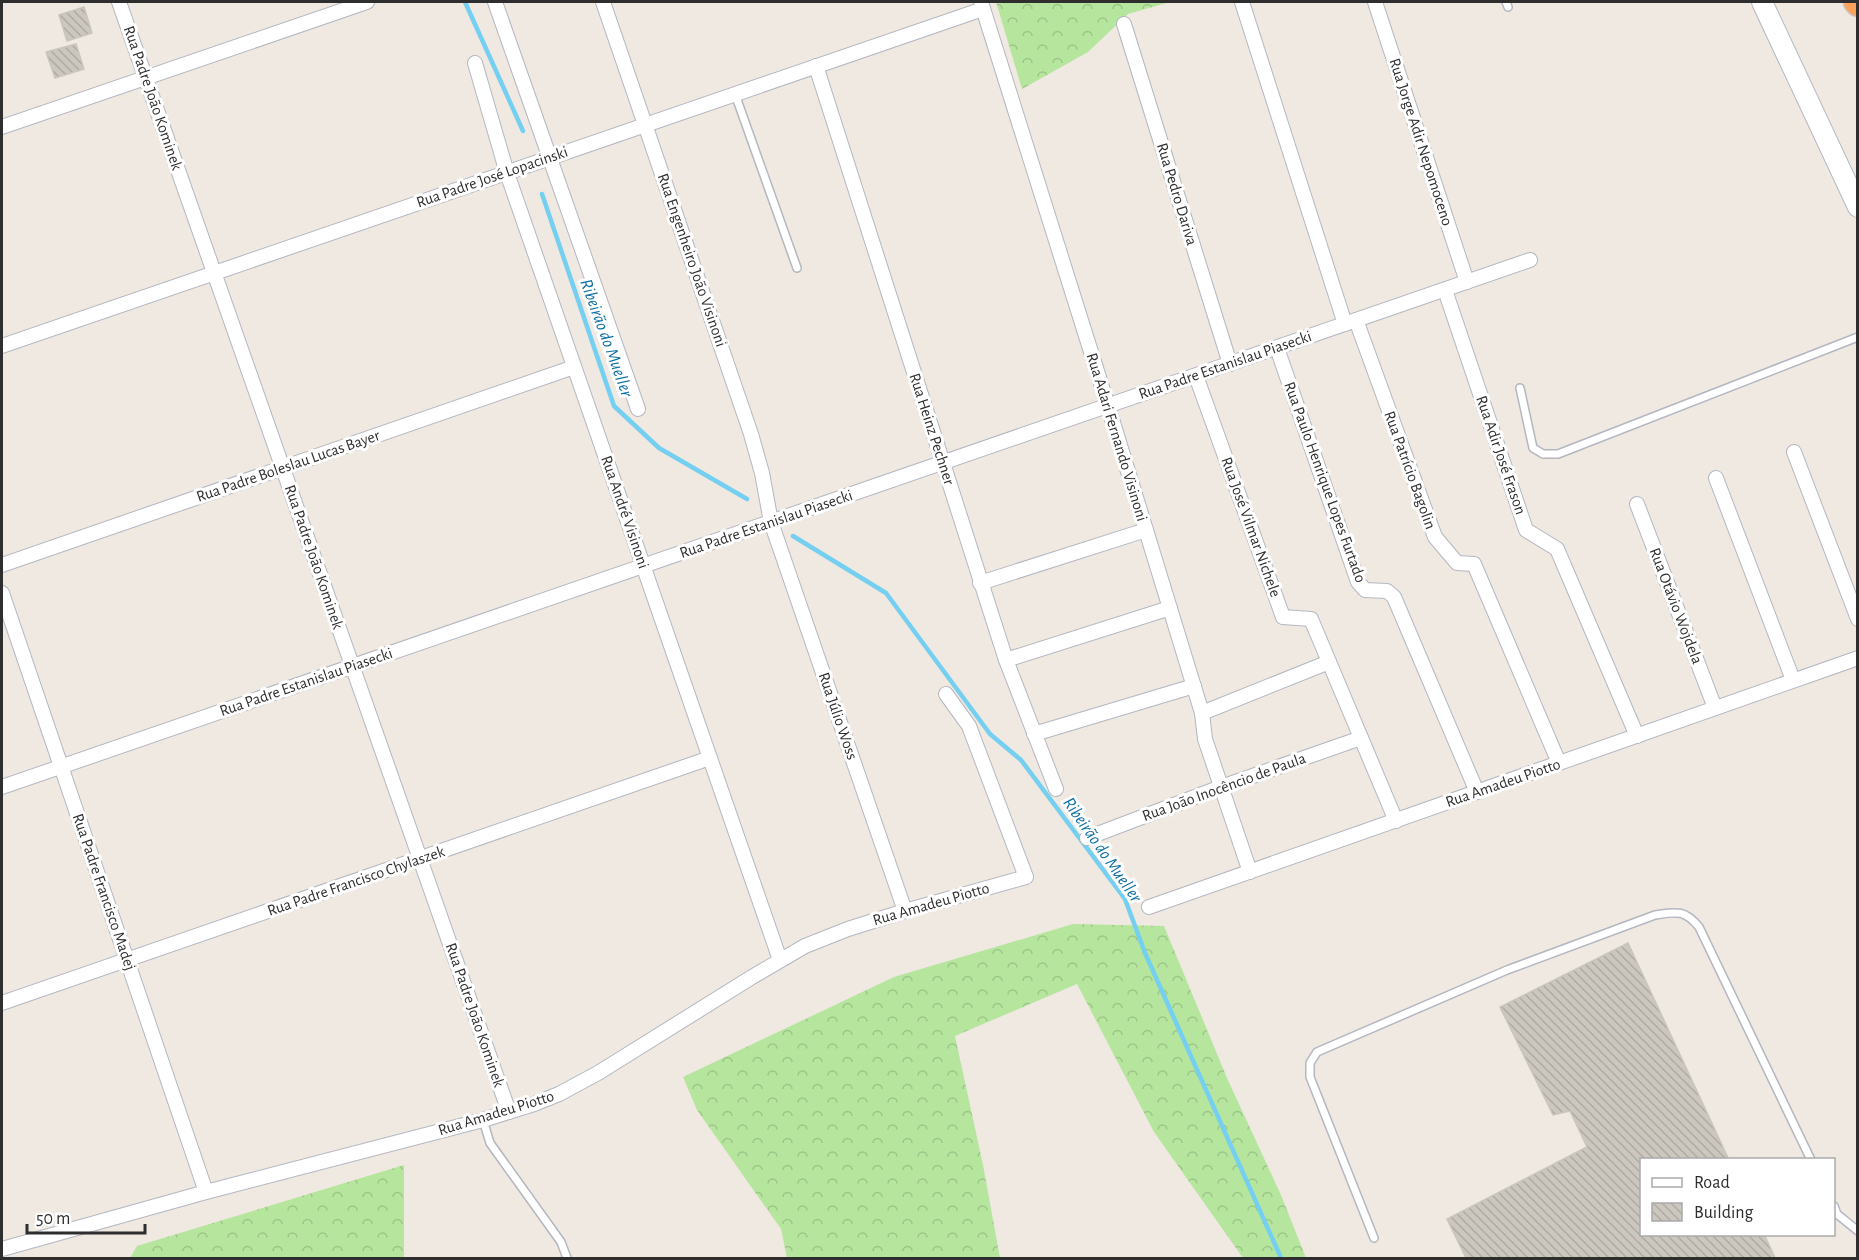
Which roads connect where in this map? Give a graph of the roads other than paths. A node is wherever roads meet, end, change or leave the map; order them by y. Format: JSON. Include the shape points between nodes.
{"nodes":[{"id":1,"x":119,"y":2,"type":"edge"},
{"id":2,"x":367,"y":2,"type":"edge"},
{"id":3,"x":495,"y":2,"type":"edge"},
{"id":4,"x":603,"y":2,"type":"edge"},
{"id":5,"x":1242,"y":2,"type":"edge"},
{"id":6,"x":1375,"y":2,"type":"edge"},
{"id":7,"x":1762,"y":2,"type":"edge"},
{"id":8,"x":982,"y":5,"type":"edge"},
{"id":9,"x":1124,"y":24,"type":"dead end"},
{"id":10,"x":475,"y":63,"type":"dead end"},
{"id":11,"x":816,"y":66,"type":"junction"},
{"id":12,"x":146,"y":77,"type":"junction"},
{"id":13,"x":735,"y":94,"type":"junction"},
{"id":14,"x":645,"y":125,"type":"junction"},
{"id":15,"x":2,"y":127,"type":"edge"},
{"id":16,"x":551,"y":158,"type":"junction"},
{"id":17,"x":507,"y":172,"type":"junction"},
{"id":18,"x":1857,"y":207,"type":"edge"},
{"id":19,"x":1530,"y":260,"type":"dead end"},
{"id":20,"x":797,"y":268,"type":"dead end"},
{"id":21,"x":214,"y":273,"type":"junction"},
{"id":22,"x":1467,"y":282,"type":"junction"},
{"id":23,"x":1445,"y":290,"type":"junction"},
{"id":24,"x":1351,"y":322,"type":"junction"},
{"id":25,"x":1857,"y":337,"type":"edge"},
{"id":26,"x":2,"y":346,"type":"edge"},
{"id":27,"x":1277,"y":348,"type":"junction"},
{"id":28,"x":1230,"y":364,"type":"junction"},
{"id":29,"x":574,"y":367,"type":"junction"},
{"id":30,"x":1196,"y":375,"type":"junction"},
{"id":31,"x":1520,"y":388,"type":"dead end"},
{"id":32,"x":1108,"y":406,"type":"junction"},
{"id":33,"x":638,"y":410,"type":"dead end"},
{"id":34,"x":1794,"y":452,"type":"dead end"},
{"id":35,"x":943,"y":463,"type":"junction"},
{"id":36,"x":283,"y":468,"type":"junction"},
{"id":37,"x":1716,"y":478,"type":"dead end"},
{"id":38,"x":1637,"y":504,"type":"dead end"},
{"id":39,"x":771,"y":522,"type":"junction"},
{"id":40,"x":1146,"y":530,"type":"junction"},
{"id":41,"x":2,"y":565,"type":"edge"},
{"id":42,"x":643,"y":566,"type":"junction"},
{"id":43,"x":980,"y":583,"type":"junction"},
{"id":44,"x":2,"y":593,"type":"edge"},
{"id":45,"x":1170,"y":608,"type":"junction"},
{"id":46,"x":1857,"y":619,"type":"edge"},
{"id":47,"x":1857,"y":658,"type":"edge"},
{"id":48,"x":1006,"y":660,"type":"junction"},
{"id":49,"x":1329,"y":662,"type":"junction"},
{"id":50,"x":352,"y":666,"type":"junction"},
{"id":51,"x":1793,"y":680,"type":"junction"},
{"id":52,"x":1194,"y":686,"type":"junction"},
{"id":53,"x":946,"y":694,"type":"dead end"},
{"id":54,"x":1716,"y":708,"type":"junction"},
{"id":55,"x":1202,"y":713,"type":"junction"},
{"id":56,"x":1034,"y":734,"type":"junction"},
{"id":57,"x":1637,"y":736,"type":"junction"},
{"id":58,"x":1361,"y":738,"type":"junction"},
{"id":59,"x":710,"y":758,"type":"junction"},
{"id":60,"x":1559,"y":763,"type":"junction"},
{"id":61,"x":61,"y":767,"type":"junction"},
{"id":62,"x":2,"y":787,"type":"edge"},
{"id":63,"x":1221,"y":787,"type":"junction"},
{"id":64,"x":1056,"y":789,"type":"dead end"},
{"id":65,"x":1477,"y":792,"type":"junction"},
{"id":66,"x":1396,"y":821,"type":"junction"},
{"id":67,"x":1087,"y":838,"type":"dead end"},
{"id":68,"x":420,"y":859,"type":"junction"},
{"id":69,"x":1250,"y":872,"type":"junction"},
{"id":70,"x":1149,"y":908,"type":"dead end"},
{"id":71,"x":905,"y":911,"type":"junction"},
{"id":72,"x":127,"y":960,"type":"junction"},
{"id":73,"x":780,"y":960,"type":"junction"},
{"id":74,"x":2,"y":1003,"type":"edge"},
{"id":75,"x":509,"y":1112,"type":"junction"},
{"id":76,"x":483,"y":1120,"type":"junction"},
{"id":77,"x":1810,"y":1158,"type":"edge"},
{"id":78,"x":206,"y":1192,"type":"junction"},
{"id":79,"x":1835,"y":1210,"type":"edge"},
{"id":80,"x":1857,"y":1231,"type":"edge"},
{"id":81,"x":1374,"y":1238,"type":"dead end"},
{"id":82,"x":2,"y":1249,"type":"edge"},
{"id":83,"x":567,"y":1258,"type":"edge"}],
"edges":[{"from":1,"to":12,"type":"street","name":"Rua Padre João Kominek"},
{"from":2,"to":12,"type":"street"},
{"from":3,"to":16,"type":"street"},
{"from":4,"to":14,"type":"street","name":"Rua Engenheiro João Visinoni"},
{"from":5,"to":24,"type":"street","name":"Rua Patrício Bagolin"},
{"from":6,"to":22,"type":"street","name":"Rua Jorge Adir Nepomoceno"},
{"from":7,"to":18,"type":"main road"},
{"from":8,"to":11,"type":"street","name":"Rua Padre José Lopacinski"},
{"from":8,"to":32,"type":"street","name":"Rua Adari Fernando Visinoni"},
{"from":9,"to":28,"type":"street","name":"Rua Pedro Dariva"},
{"from":10,"to":17,"type":"street","name":"Rua André Visinoni"},
{"from":11,"to":13,"type":"street","name":"Rua Padre José Lopacinski"},
{"from":11,"to":35,"type":"street","name":"Rua Heinz Pechner"},
{"from":12,"to":15,"type":"street"},
{"from":12,"to":21,"type":"street","name":"Rua Padre João Kominek"},
{"from":13,"to":14,"type":"street","name":"Rua Padre José Lopacinski"},
{"from":13,"to":20,"type":"lane"},
{"from":14,"to":16,"type":"street","name":"Rua Padre José Lopacinski"},
{"from":14,"to":39,"type":"street","name":"Rua Engenheiro João Visinoni","via":[[751,434]]},
{"from":16,"to":17,"type":"street","name":"Rua Padre José Lopacinski"},
{"from":16,"to":33,"type":"street"},
{"from":17,"to":21,"type":"street","name":"Rua Padre José Lopacinski"},
{"from":17,"to":29,"type":"street","name":"Rua André Visinoni"},
{"from":19,"to":22,"type":"street","name":"Rua Padre Estanislau Piasecki"},
{"from":21,"to":26,"type":"street","name":"Rua Padre José Lopacinski"},
{"from":21,"to":36,"type":"street","name":"Rua Padre João Kominek"},
{"from":22,"to":23,"type":"street","name":"Rua Padre Estanislau Piasecki"},
{"from":23,"to":24,"type":"street","name":"Rua Padre Estanislau Piasecki"},
{"from":23,"to":57,"type":"street","name":"Rua Adir José Frason","via":[[1526,530],[1557,549]]},
{"from":24,"to":27,"type":"street","name":"Rua Padre Estanislau Piasecki"},
{"from":24,"to":60,"type":"street","name":"Rua Patrício Bagolin","via":[[1432,532],[1457,563],[1474,564]]},
{"from":25,"to":31,"type":"lane","via":[[1558,454],[1543,454],[1533,448]]},
{"from":27,"to":28,"type":"street","name":"Rua Padre Estanislau Piasecki"},
{"from":27,"to":65,"type":"street","name":"Rua Paulo Henrique Lopes Furtado","via":[[1358,582],[1365,590],[1387,591],[1394,597]]},
{"from":28,"to":30,"type":"street","name":"Rua Padre Estanislau Piasecki"},
{"from":29,"to":36,"type":"street","name":"Rua Padre Boleslau Lucas Bayer"},
{"from":29,"to":42,"type":"street","name":"Rua André Visinoni"},
{"from":30,"to":32,"type":"street","name":"Rua Padre Estanislau Piasecki"},
{"from":30,"to":49,"type":"street","name":"Rua José Vilmar Nichele","via":[[1283,617],[1311,619]]},
{"from":32,"to":35,"type":"street","name":"Rua Padre Estanislau Piasecki"},
{"from":32,"to":40,"type":"street","name":"Rua Adari Fernando Visinoni"},
{"from":34,"to":46,"type":"street"},
{"from":35,"to":39,"type":"street","name":"Rua Padre Estanislau Piasecki"},
{"from":35,"to":43,"type":"street","name":"Rua Heinz Pechner"},
{"from":36,"to":41,"type":"street","name":"Rua Padre Boleslau Lucas Bayer"},
{"from":36,"to":50,"type":"street","name":"Rua Padre João Kominek"},
{"from":37,"to":51,"type":"street"},
{"from":38,"to":54,"type":"street","name":"Rua Otávio Wojdela"},
{"from":39,"to":42,"type":"street","name":"Rua Padre Estanislau Piasecki"},
{"from":39,"to":71,"type":"street","name":"Rua Júlio Woss"},
{"from":40,"to":43,"type":"street"},
{"from":40,"to":45,"type":"street","name":"Rua Adari Fernando Visinoni"},
{"from":42,"to":50,"type":"street","name":"Rua Padre Estanislau Piasecki"},
{"from":42,"to":59,"type":"street","name":"Rua André Visinoni"},
{"from":43,"to":48,"type":"street","name":"Rua Heinz Pechner"},
{"from":44,"to":61,"type":"street","name":"Rua Padre Francisco Madej"},
{"from":45,"to":48,"type":"street"},
{"from":45,"to":52,"type":"street","name":"Rua Adari Fernando Visinoni"},
{"from":47,"to":51,"type":"street","name":"Rua Amadeu Piotto"},
{"from":48,"to":56,"type":"street","name":"Rua Heinz Pechner"},
{"from":49,"to":55,"type":"street"},
{"from":49,"to":58,"type":"street","name":"Rua José Vilmar Nichele"},
{"from":50,"to":61,"type":"street","name":"Rua Padre Estanislau Piasecki"},
{"from":50,"to":68,"type":"street","name":"Rua Padre João Kominek"},
{"from":51,"to":54,"type":"street","name":"Rua Amadeu Piotto"},
{"from":52,"to":55,"type":"street","name":"Rua Adari Fernando Visinoni"},
{"from":52,"to":56,"type":"street"},
{"from":53,"to":71,"type":"street","name":"Rua Amadeu Piotto","via":[[969,726],[1026,877]]},
{"from":54,"to":57,"type":"street","name":"Rua Amadeu Piotto"},
{"from":55,"to":63,"type":"street","name":"Rua Adari Fernando Visinoni","via":[[1205,739]]},
{"from":56,"to":64,"type":"street","name":"Rua Heinz Pechner"},
{"from":57,"to":60,"type":"street","name":"Rua Amadeu Piotto"},
{"from":58,"to":63,"type":"street","name":"Rua João Inocêncio de Paula"},
{"from":58,"to":66,"type":"street","name":"Rua José Vilmar Nichele"},
{"from":59,"to":68,"type":"street","name":"Rua Padre Francisco Chylaszek"},
{"from":59,"to":73,"type":"street","name":"Rua André Visinoni"},
{"from":60,"to":65,"type":"street","name":"Rua Amadeu Piotto"},
{"from":61,"to":62,"type":"street","name":"Rua Padre Estanislau Piasecki"},
{"from":61,"to":72,"type":"street","name":"Rua Padre Francisco Madej"},
{"from":63,"to":67,"type":"street","name":"Rua João Inocêncio de Paula"},
{"from":63,"to":69,"type":"street","name":"Rua Adari Fernando Visinoni"},
{"from":65,"to":66,"type":"street","name":"Rua Amadeu Piotto"},
{"from":66,"to":69,"type":"street","name":"Rua Amadeu Piotto"},
{"from":68,"to":72,"type":"street","name":"Rua Padre Francisco Chylaszek"},
{"from":68,"to":75,"type":"street","name":"Rua Padre João Kominek"},
{"from":69,"to":70,"type":"street","name":"Rua Amadeu Piotto"},
{"from":71,"to":73,"type":"street","name":"Rua Amadeu Piotto","via":[[826,937]]},
{"from":72,"to":74,"type":"street","name":"Rua Padre Francisco Chylaszek"},
{"from":72,"to":78,"type":"street","name":"Rua Padre Francisco Madej"},
{"from":73,"to":75,"type":"street","name":"Rua Amadeu Piotto","via":[[588,1079]]},
{"from":75,"to":76,"type":"street","name":"Rua Amadeu Piotto"},
{"from":76,"to":78,"type":"street","name":"Rua Amadeu Piotto"},
{"from":76,"to":83,"type":"lane","via":[[490,1143],[561,1242]]},
{"from":77,"to":81,"type":"lane","via":[[1699,927],[1691,917],[1679,912],[1655,915],[1507,970],[1317,1052],[1310,1063],[1310,1077]]},
{"from":78,"to":82,"type":"street","name":"Rua Amadeu Piotto"},
{"from":79,"to":80,"type":"lane"}]}
